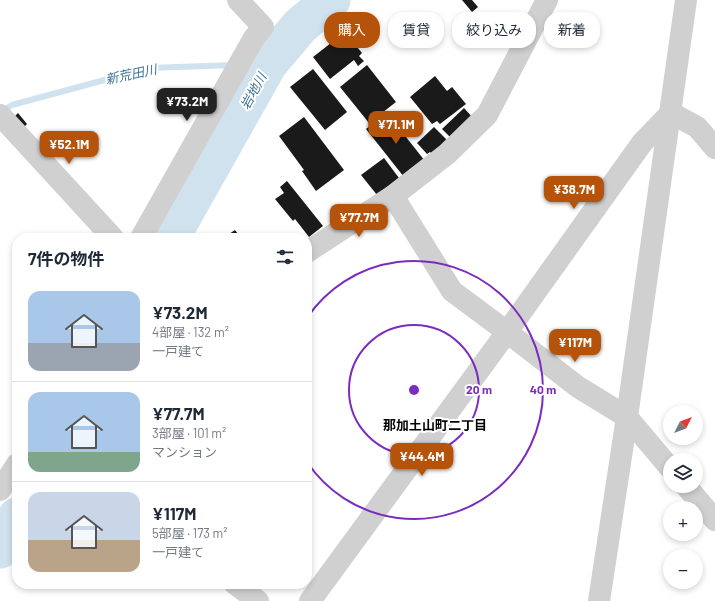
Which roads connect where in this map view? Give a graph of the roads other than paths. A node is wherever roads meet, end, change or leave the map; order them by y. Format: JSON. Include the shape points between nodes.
{"nodes":[{"id":1,"x":238,"y":0,"type":"edge"},
{"id":2,"x":547,"y":0,"type":"edge"},
{"id":3,"x":686,"y":0,"type":"edge"},
{"id":4,"x":671,"y":113,"type":"junction"},
{"id":5,"x":0,"y":115,"type":"edge"},
{"id":6,"x":715,"y":148,"type":"edge"},
{"id":7,"x":393,"y":196,"type":"junction"},
{"id":8,"x":108,"y":233,"type":"edge"},
{"id":9,"x":144,"y":233,"type":"edge"},
{"id":10,"x":312,"y":249,"type":"edge"},
{"id":11,"x":507,"y":332,"type":"junction"},
{"id":12,"x":627,"y":417,"type":"junction"},
{"id":13,"x":663,"y":460,"type":"edge"},
{"id":14,"x":12,"y":472,"type":"edge"},
{"id":15,"x":1,"y":488,"type":"edge"},
{"id":16,"x":692,"y":493,"type":"edge"},
{"id":17,"x":715,"y":520,"type":"edge"},
{"id":18,"x":242,"y":589,"type":"edge"},
{"id":19,"x":258,"y":601,"type":"edge"},
{"id":20,"x":310,"y":601,"type":"edge"},
{"id":21,"x":599,"y":601,"type":"edge"}],
"edges":[{"from":1,"to":9,"type":"street","via":[[263,27],[254,38]]},
{"from":2,"to":7,"type":"street","via":[[487,115],[447,154]]},
{"from":3,"to":4,"type":"street"},
{"from":4,"to":6,"type":"street","via":[[696,127]]},
{"from":4,"to":11,"type":"street","via":[[642,143]]},
{"from":4,"to":12,"type":"street"},
{"from":5,"to":8,"type":"street"},
{"from":7,"to":10,"type":"street"},
{"from":7,"to":11,"type":"street","via":[[452,291]]},
{"from":11,"to":12,"type":"street","via":[[578,387]]},
{"from":11,"to":20,"type":"street"},
{"from":12,"to":13,"type":"street"},
{"from":12,"to":21,"type":"street"},
{"from":14,"to":15,"type":"street"},
{"from":16,"to":17,"type":"street"},
{"from":18,"to":19,"type":"street"}]}
